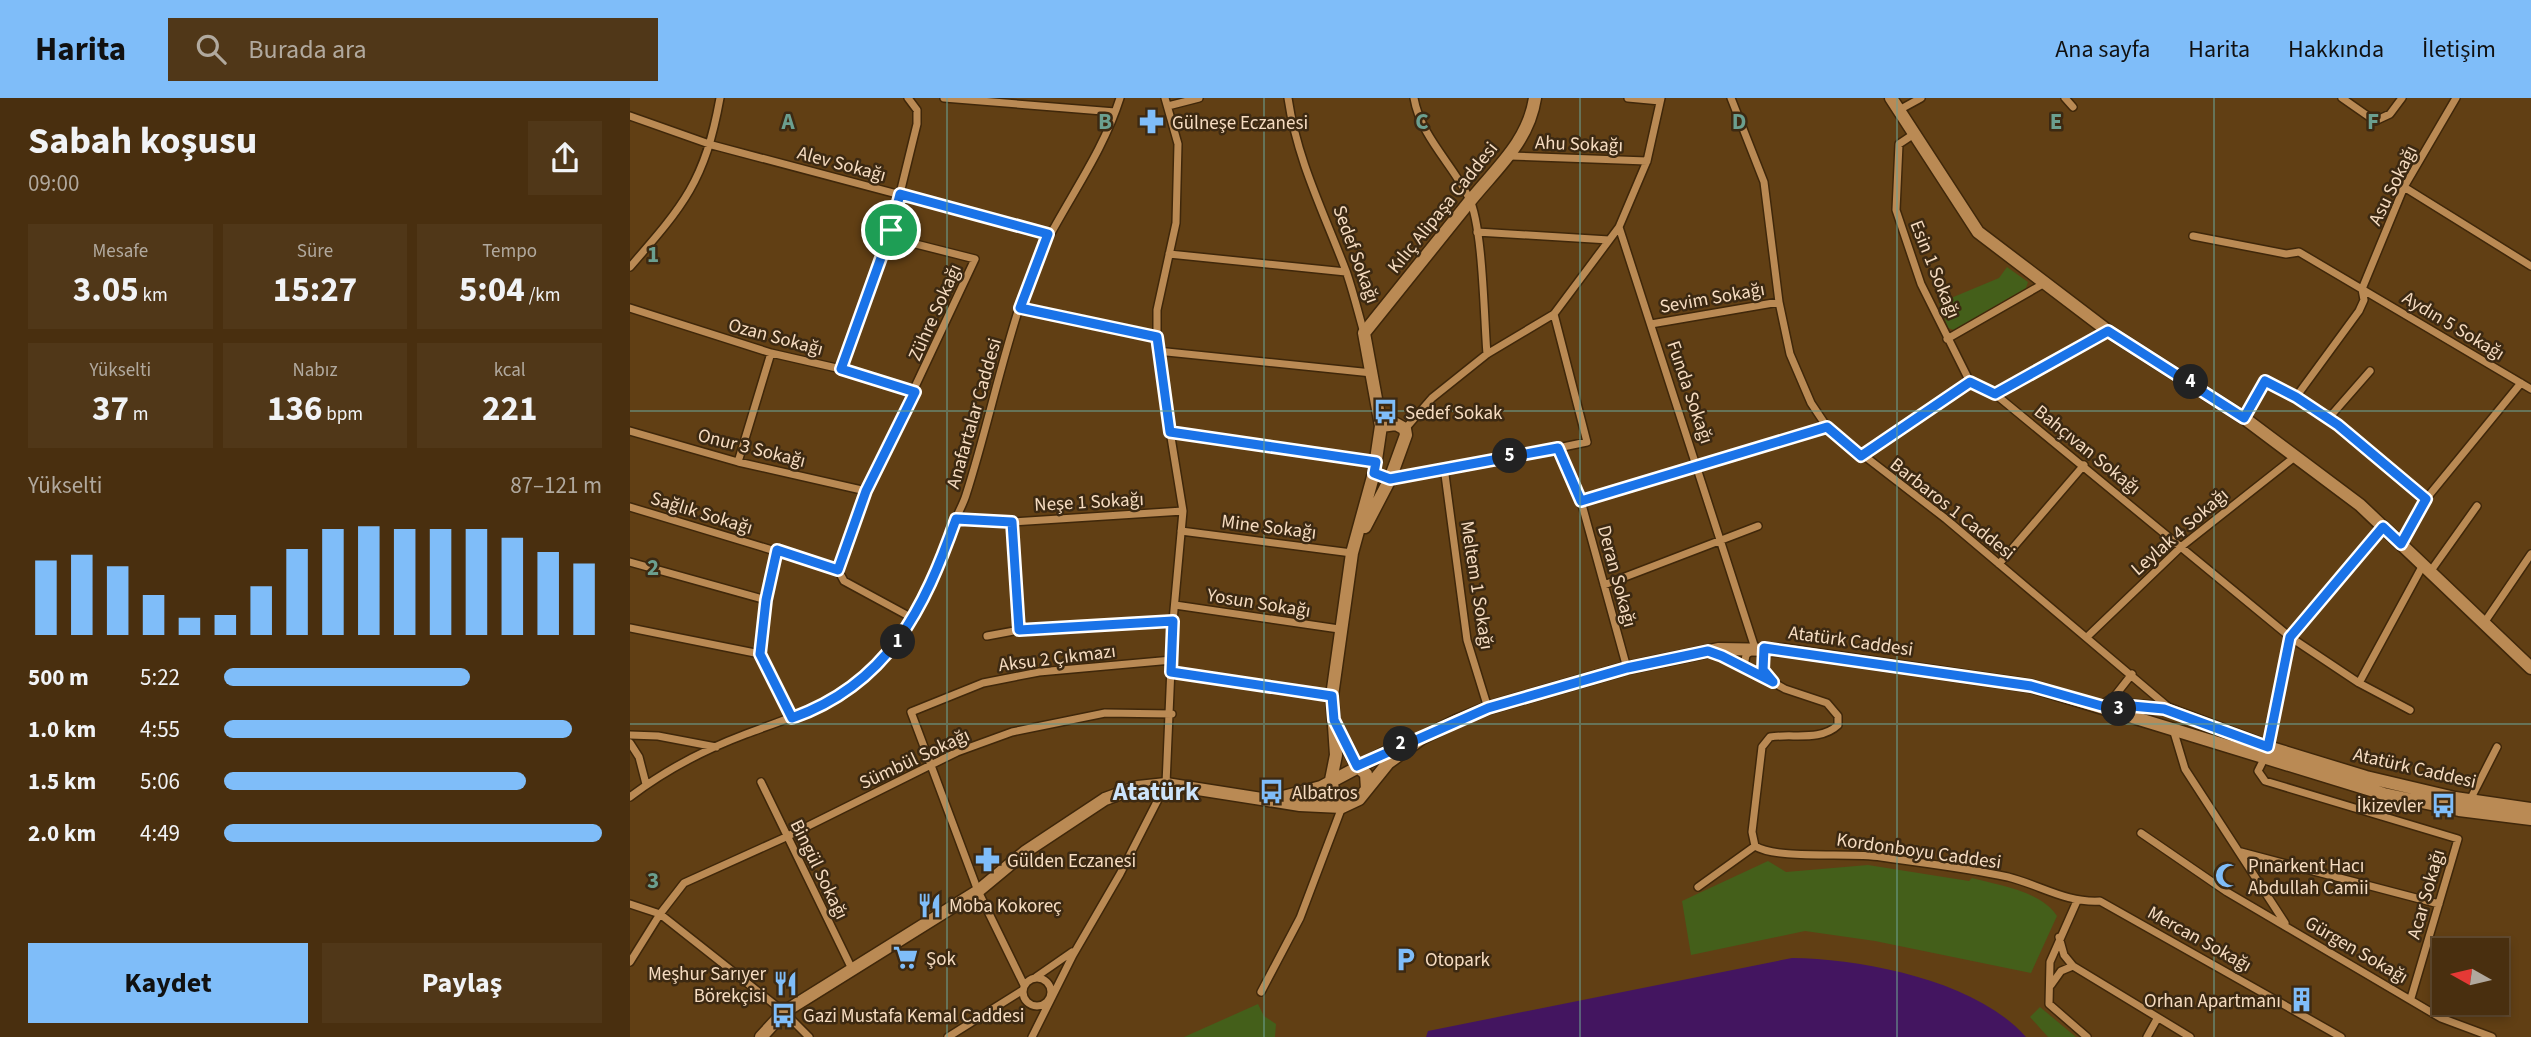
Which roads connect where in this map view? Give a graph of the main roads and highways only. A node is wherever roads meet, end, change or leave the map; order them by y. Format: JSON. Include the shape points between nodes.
{"nodes":[{"id":1,"x":1535,"y":98,"type":"edge"},
{"id":2,"x":1891,"y":98,"type":"edge"},
{"id":3,"x":1364,"y":333,"type":"joint"},
{"id":4,"x":1381,"y":426,"type":"junction"},
{"id":5,"x":1379,"y":447,"type":"junction"},
{"id":6,"x":1401,"y":451,"type":"junction"},
{"id":7,"x":1375,"y":468,"type":"junction"},
{"id":8,"x":1390,"y":479,"type":"junction"},
{"id":9,"x":1352,"y":553,"type":"junction"},
{"id":10,"x":2531,"y":668,"type":"edge"},
{"id":11,"x":2116,"y":710,"type":"junction"},
{"id":12,"x":2174,"y":712,"type":"junction"},
{"id":13,"x":1334,"y":720,"type":"junction"},
{"id":14,"x":2173,"y":728,"type":"junction"},
{"id":15,"x":1422,"y":738,"type":"junction"},
{"id":16,"x":2266,"y":753,"type":"junction"},
{"id":17,"x":1357,"y":766,"type":"junction"},
{"id":18,"x":1331,"y":780,"type":"junction"},
{"id":19,"x":1367,"y":789,"type":"junction"},
{"id":20,"x":1271,"y":799,"type":"junction"},
{"id":21,"x":1342,"y":807,"type":"junction"},
{"id":22,"x":2531,"y":808,"type":"edge"},
{"id":23,"x":2531,"y":819,"type":"edge"},
{"id":24,"x":761,"y":1037,"type":"edge"}],
"edges":[{"from":1,"to":3,"type":"main road","name":"Kılıç Alipaşa Caddesi","via":[[1510,156]]},
{"from":2,"to":10,"type":"main road","via":[[1978,232],[2108,331],[2296,456],[2383,527]]},
{"from":3,"to":4,"type":"main road","name":"Sedef Sokağı"},
{"from":4,"to":5,"type":"main road"},
{"from":4,"to":6,"type":"main road","via":[[1396,424],[1405,429]]},
{"from":5,"to":6,"type":"main road"},
{"from":5,"to":7,"type":"main road"},
{"from":6,"to":8,"type":"main road"},
{"from":7,"to":8,"type":"main road"},
{"from":7,"to":9,"type":"main road"},
{"from":8,"to":9,"type":"main road"},
{"from":9,"to":13,"type":"main road","via":[[1339,629]]},
{"from":11,"to":12,"type":"main road","name":"Atatürk Caddesi","via":[[2145,706]]},
{"from":11,"to":14,"type":"main road","name":"Atatürk Caddesi"},
{"from":11,"to":15,"type":"main road","name":"Atatürk Caddesi","via":[[2031,686],[1759,648],[1708,651],[1627,668],[1488,708]]},
{"from":12,"to":14,"type":"main road"},
{"from":12,"to":16,"type":"main road","name":"Atatürk Caddesi"},
{"from":13,"to":17,"type":"main road"},
{"from":13,"to":18,"type":"main road","via":[[1336,754]]},
{"from":14,"to":16,"type":"main road","name":"Atatürk Caddesi"},
{"from":15,"to":17,"type":"main road"},
{"from":15,"to":19,"type":"main road","via":[[1388,763]]},
{"from":16,"to":22,"type":"main road","name":"Atatürk Caddesi","via":[[2470,800]]},
{"from":16,"to":23,"type":"main road","name":"Atatürk Caddesi","via":[[2384,794]]},
{"from":17,"to":18,"type":"main road"},
{"from":17,"to":19,"type":"main road","via":[[1366,774]]},
{"from":18,"to":20,"type":"main road","via":[[1304,794]]},
{"from":18,"to":21,"type":"main road","via":[[1336,802]]},
{"from":19,"to":21,"type":"main road"},
{"from":20,"to":21,"type":"main road","via":[[1300,806]]},
{"from":20,"to":24,"type":"main road","via":[[1166,785],[1138,787],[1105,799],[1025,852],[978,891],[784,1012]]}]}
